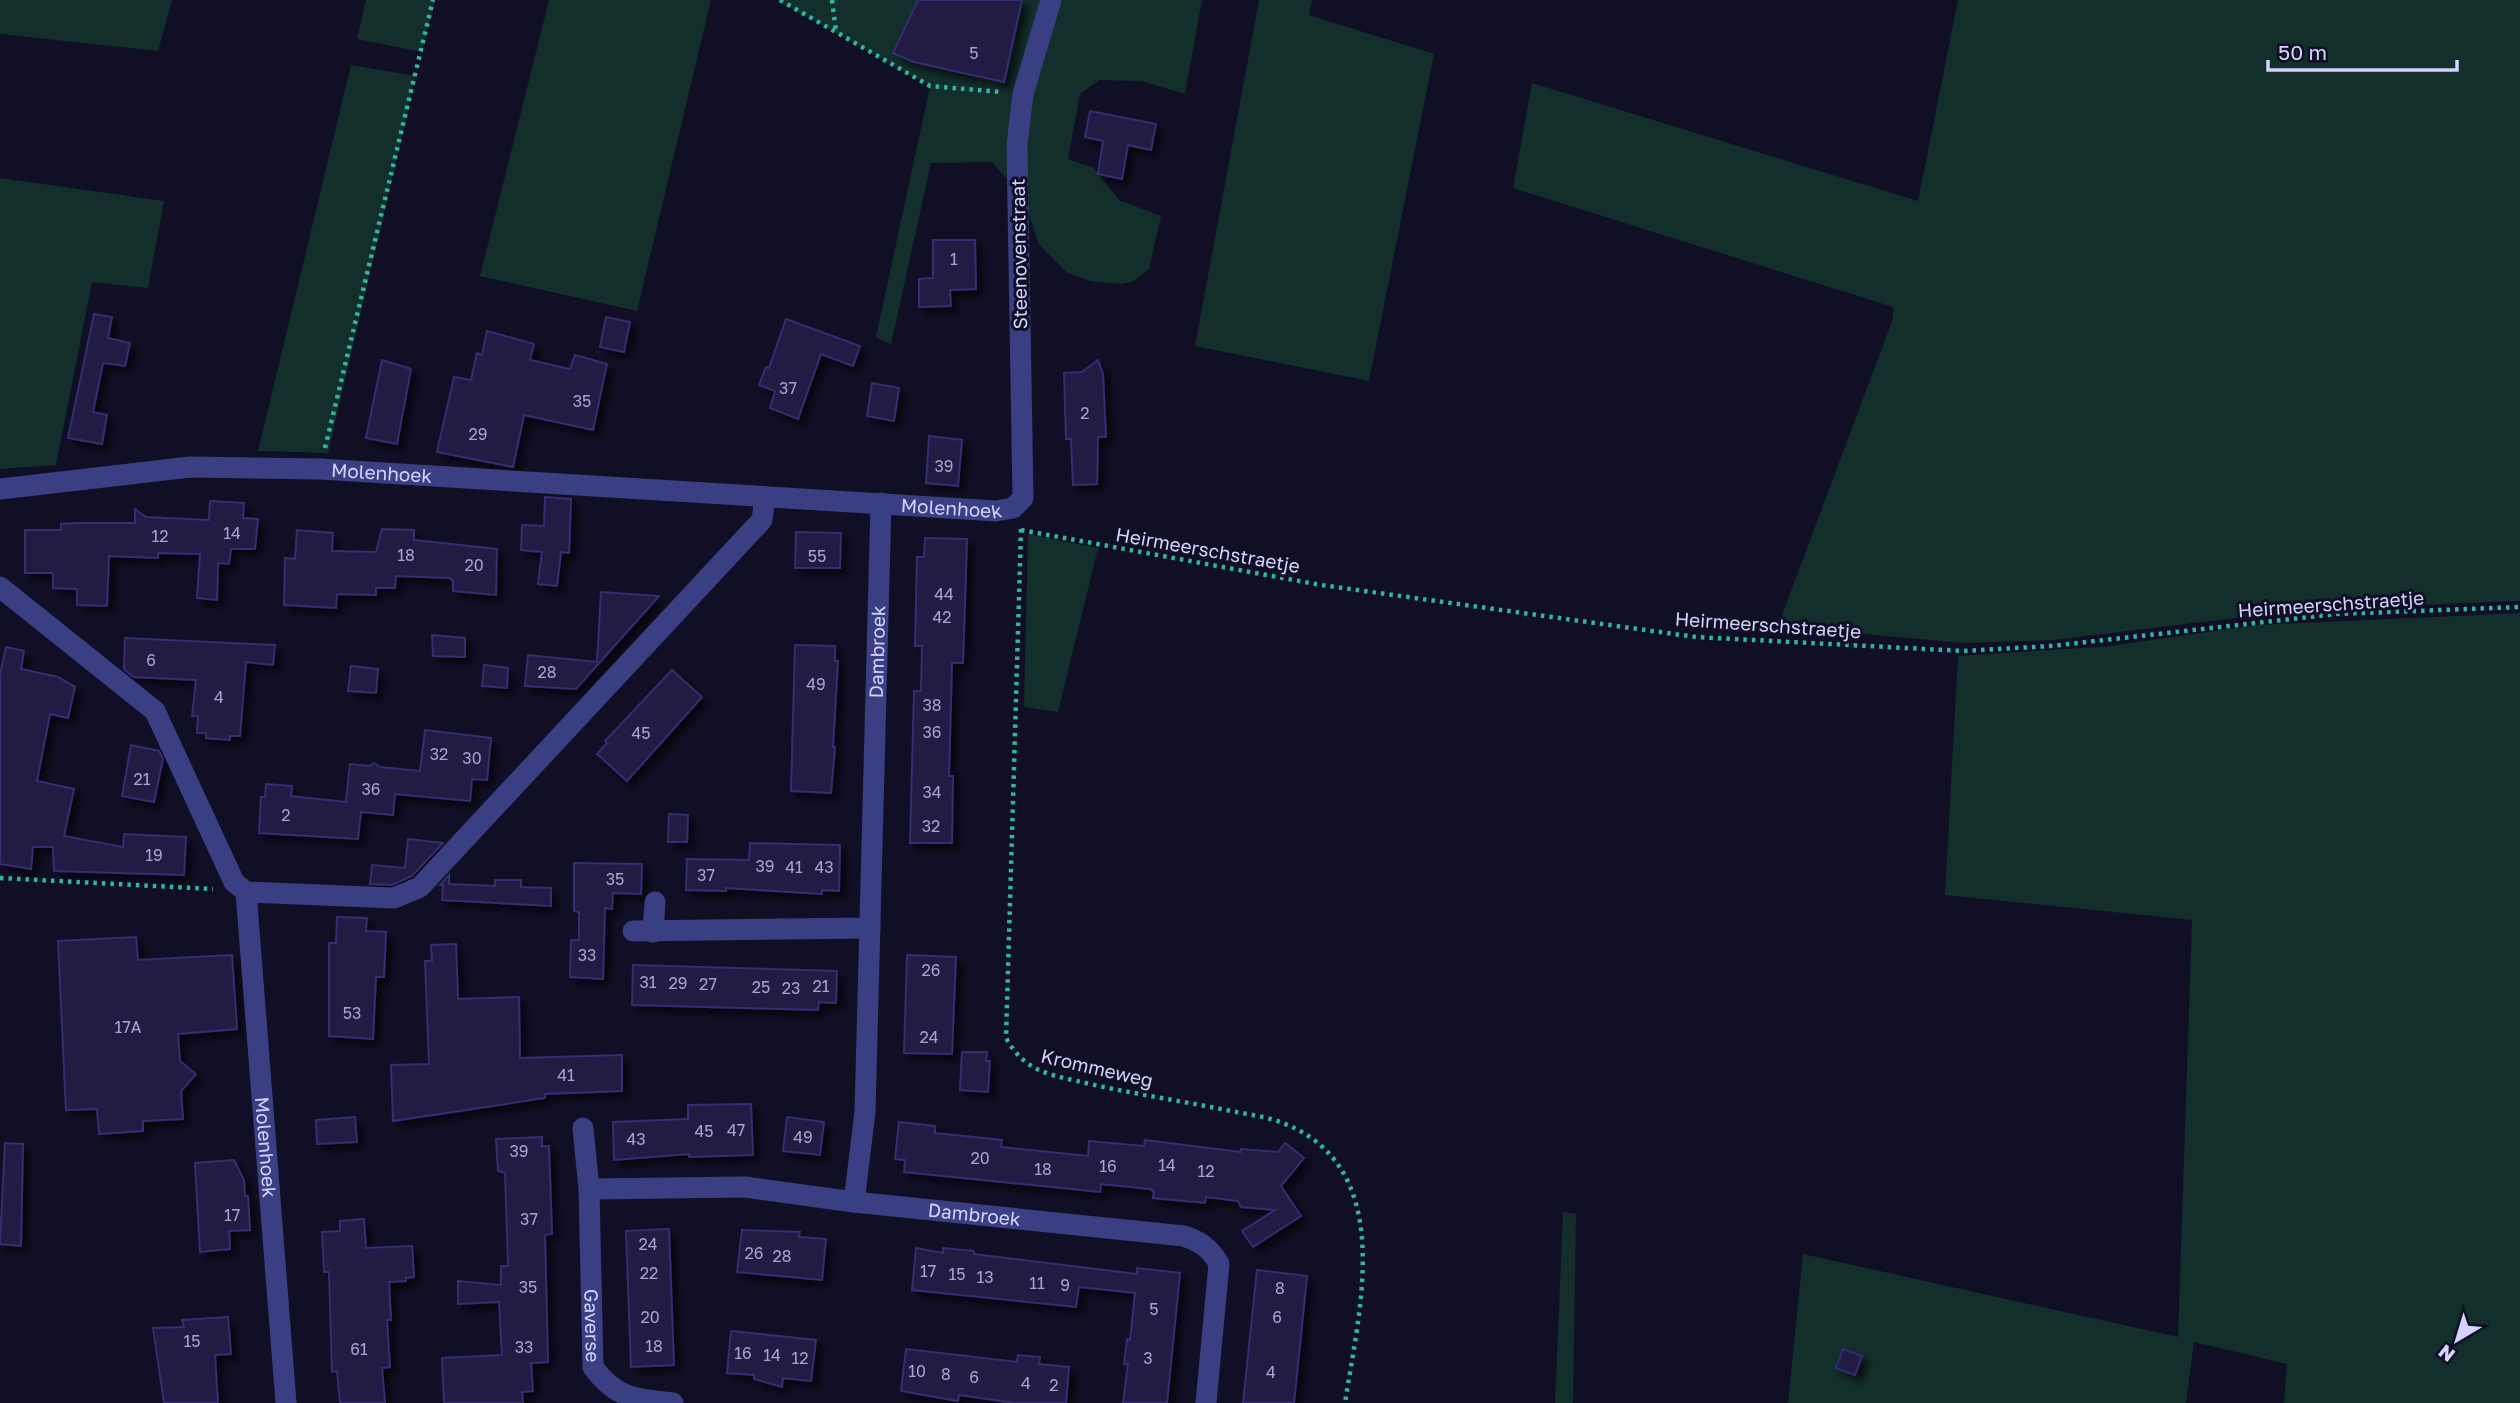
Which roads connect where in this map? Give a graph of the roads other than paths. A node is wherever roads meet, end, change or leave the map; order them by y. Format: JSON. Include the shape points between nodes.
{"nodes":[{"id":1,"x":1051,"y":0,"type":"edge"},
{"id":2,"x":0,"y":489,"type":"edge"},
{"id":3,"x":765,"y":497,"type":"junction"},
{"id":4,"x":881,"y":503,"type":"junction"},
{"id":5,"x":1013,"y":508,"type":"joint"},
{"id":6,"x":0,"y":587,"type":"edge"},
{"id":7,"x":246,"y":892,"type":"junction"},
{"id":8,"x":655,"y":902,"type":"dead end"},
{"id":9,"x":870,"y":928,"type":"junction"},
{"id":10,"x":583,"y":1128,"type":"dead end"},
{"id":11,"x":589,"y":1189,"type":"junction"},
{"id":12,"x":853,"y":1202,"type":"junction"},
{"id":13,"x":286,"y":1403,"type":"edge"},
{"id":14,"x":673,"y":1403,"type":"edge"},
{"id":15,"x":1206,"y":1403,"type":"edge"}],
"edges":[{"from":1,"to":5,"type":"street","name":"Steenovenstraat","via":[[1023,94],[1017,145],[1023,498]]},
{"from":2,"to":3,"type":"street","name":"Molenhoek","via":[[190,467],[320,469]]},
{"from":3,"to":4,"type":"street","name":"Molenhoek"},
{"from":3,"to":7,"type":"street","via":[[762,520],[420,887],[394,898]]},
{"from":4,"to":5,"type":"street","name":"Molenhoek","via":[[996,511]]},
{"from":4,"to":9,"type":"street","name":"Dambroek"},
{"from":6,"to":7,"type":"street","via":[[155,710],[234,882]]},
{"from":7,"to":13,"type":"street","name":"Molenhoek"},
{"from":8,"to":9,"type":"street","via":[[643,932]]},
{"from":9,"to":12,"type":"street","name":"Dambroek","via":[[865,1112]]},
{"from":10,"to":11,"type":"street","name":"Gaverse"},
{"from":11,"to":12,"type":"street","via":[[745,1187]]},
{"from":11,"to":14,"type":"street","name":"Gaverse","via":[[593,1367],[605,1384],[628,1398]]},
{"from":12,"to":15,"type":"street","name":"Dambroek","via":[[1199,1241],[1219,1264]]}]}
